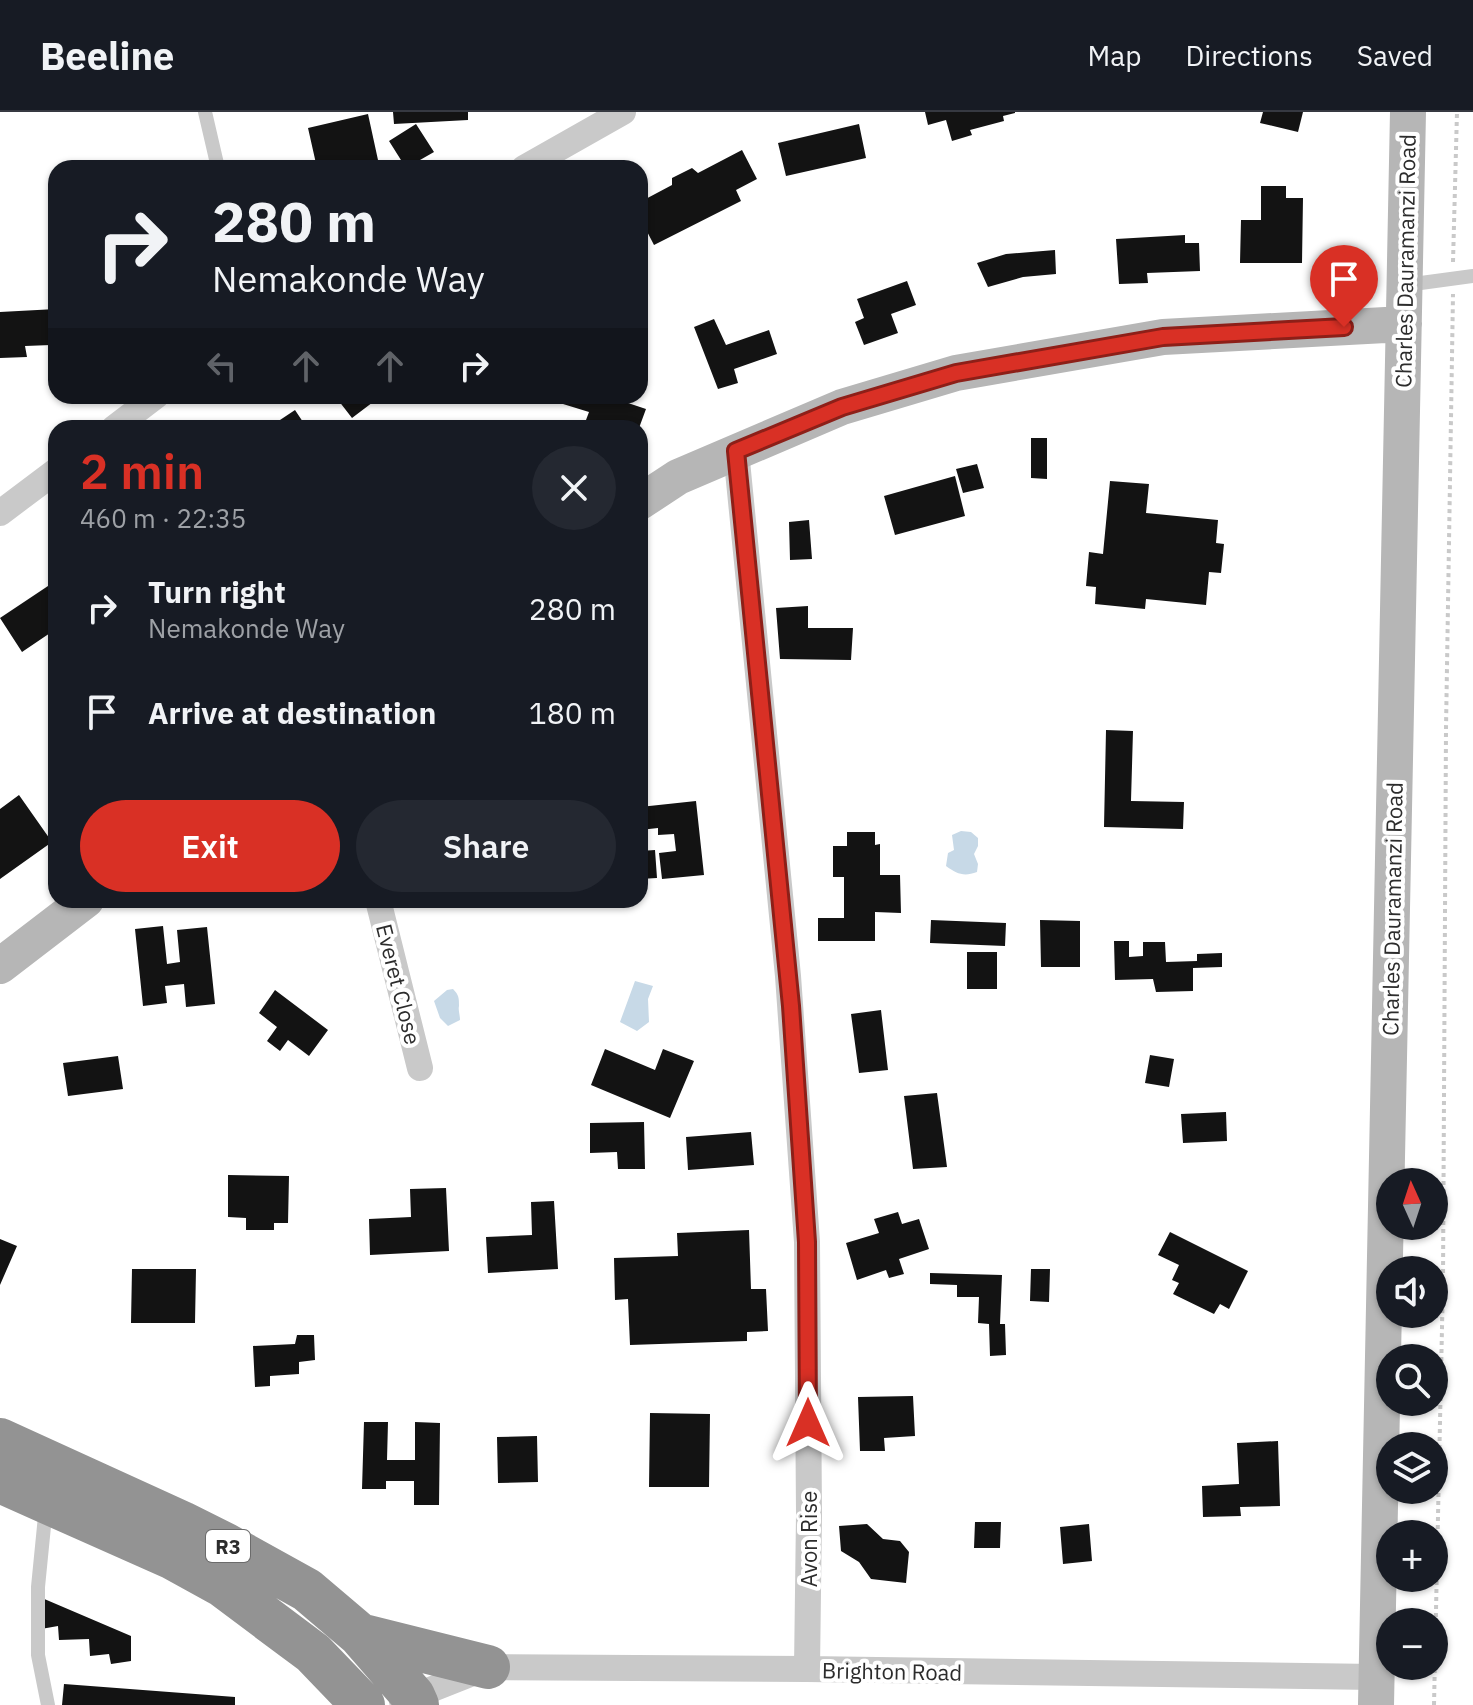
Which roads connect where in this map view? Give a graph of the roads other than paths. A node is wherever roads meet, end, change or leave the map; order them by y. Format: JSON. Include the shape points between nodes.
{"nodes":[{"id":1,"x":205,"y":112,"type":"edge"},
{"id":2,"x":623,"y":112,"type":"edge"},
{"id":3,"x":1408,"y":112,"type":"edge"},
{"id":4,"x":216,"y":160,"type":"edge"},
{"id":5,"x":538,"y":160,"type":"edge"},
{"id":6,"x":1473,"y":276,"type":"edge"},
{"id":7,"x":1405,"y":285,"type":"junction"},
{"id":8,"x":1404,"y":324,"type":"junction"},
{"id":9,"x":146,"y":404,"type":"edge"},
{"id":10,"x":124,"y":420,"type":"edge"},
{"id":11,"x":736,"y":451,"type":"junction"},
{"id":12,"x":48,"y":477,"type":"edge"},
{"id":13,"x":648,"y":497,"type":"edge"},
{"id":14,"x":0,"y":513,"type":"edge"},
{"id":15,"x":76,"y":908,"type":"edge"},
{"id":16,"x":380,"y":908,"type":"edge"},
{"id":17,"x":0,"y":966,"type":"edge"},
{"id":18,"x":420,"y":1068,"type":"dead end"},
{"id":19,"x":0,"y":1440,"type":"edge"},
{"id":20,"x":0,"y":1481,"type":"edge"},
{"id":21,"x":46,"y":1501,"type":"junction"},
{"id":22,"x":360,"y":1635,"type":"junction"},
{"id":23,"x":488,"y":1667,"type":"junction"},
{"id":24,"x":807,"y":1669,"type":"junction"},
{"id":25,"x":1376,"y":1691,"type":"edge"},
{"id":26,"x":408,"y":1702,"type":"edge"},
{"id":27,"x":48,"y":1705,"type":"edge"},
{"id":28,"x":363,"y":1705,"type":"edge"}],
"edges":[{"from":1,"to":4,"type":"lane"},
{"from":2,"to":5,"type":"street"},
{"from":3,"to":7,"type":"street","name":"Charles Dauramanzi Road"},
{"from":6,"to":7,"type":"lane"},
{"from":7,"to":8,"type":"street","name":"Charles Dauramanzi Road"},
{"from":8,"to":11,"type":"street","via":[[1163,337],[956,373],[842,407]]},
{"from":8,"to":25,"type":"street","name":"Charles Dauramanzi Road"},
{"from":9,"to":10,"type":"street"},
{"from":11,"to":13,"type":"street"},
{"from":11,"to":24,"type":"street","name":"Avon Rise","via":[[788,976],[807,1242]]},
{"from":12,"to":14,"type":"street"},
{"from":15,"to":17,"type":"street"},
{"from":16,"to":18,"type":"street","name":"Everet Close"},
{"from":19,"to":22,"type":"highway","number":"R3","via":[[226,1545],[307,1590]]},
{"from":20,"to":21,"type":"highway","number":"R3"},
{"from":21,"to":27,"type":"lane","via":[[38,1655]]},
{"from":21,"to":28,"type":"highway","number":"R3","via":[[222,1585],[313,1653]]},
{"from":22,"to":23,"type":"highway"},
{"from":22,"to":26,"type":"highway","number":"R3"},
{"from":23,"to":24,"type":"street","name":"Brighton Road"},
{"from":23,"to":26,"type":"street","name":"Brighton Road"},
{"from":24,"to":25,"type":"street","name":"Brighton Road"}]}
